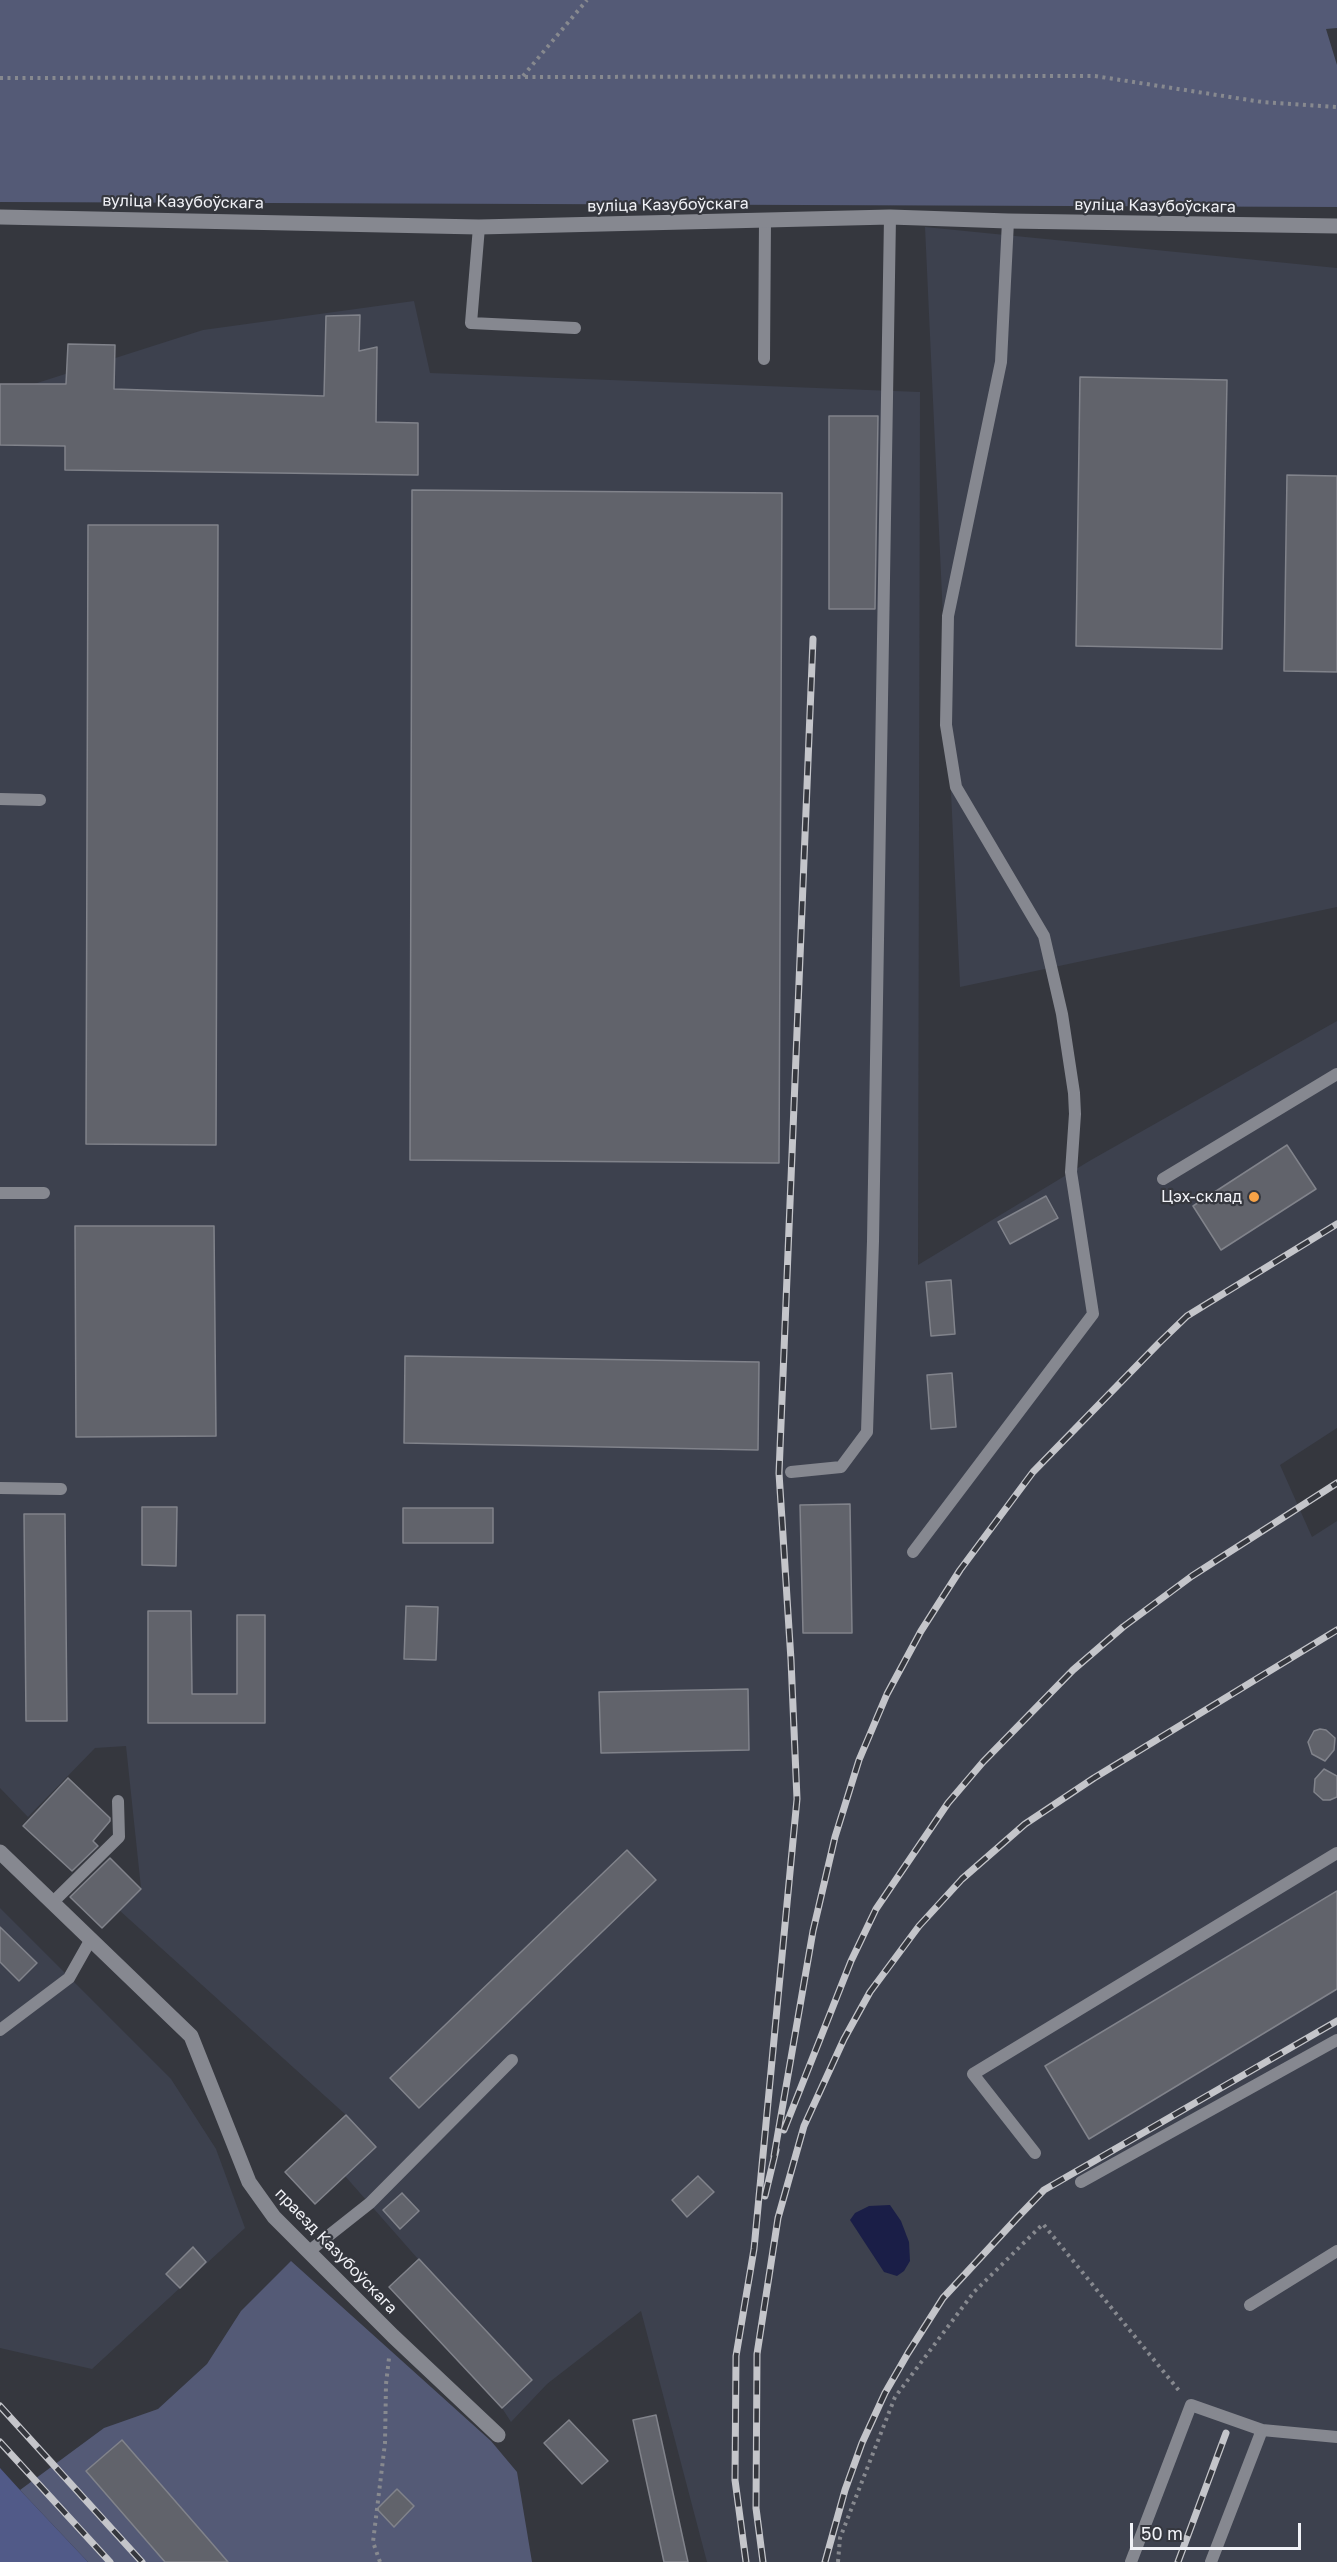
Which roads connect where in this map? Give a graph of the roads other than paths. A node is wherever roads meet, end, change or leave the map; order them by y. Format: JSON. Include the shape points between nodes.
{"nodes":[{"id":1,"x":0,"y":217,"type":"edge"},
{"id":2,"x":890,"y":217,"type":"junction"},
{"id":3,"x":765,"y":221,"type":"junction"},
{"id":4,"x":1008,"y":222,"type":"junction"},
{"id":5,"x":1337,"y":226,"type":"edge"},
{"id":6,"x":479,"y":227,"type":"junction"},
{"id":7,"x":575,"y":328,"type":"dead end"},
{"id":8,"x":764,"y":359,"type":"dead end"},
{"id":9,"x":0,"y":799,"type":"edge"},
{"id":10,"x":40,"y":800,"type":"dead end"},
{"id":11,"x":1337,"y":1074,"type":"edge"},
{"id":12,"x":1163,"y":1179,"type":"dead end"},
{"id":13,"x":0,"y":1193,"type":"edge"},
{"id":14,"x":44,"y":1193,"type":"dead end"},
{"id":15,"x":791,"y":1472,"type":"dead end"},
{"id":16,"x":0,"y":1488,"type":"edge"},
{"id":17,"x":61,"y":1489,"type":"dead end"},
{"id":18,"x":913,"y":1552,"type":"dead end"},
{"id":19,"x":118,"y":1801,"type":"dead end"},
{"id":20,"x":0,"y":1852,"type":"edge"},
{"id":21,"x":1337,"y":1852,"type":"edge"},
{"id":22,"x":53,"y":1902,"type":"junction"},
{"id":23,"x":91,"y":1939,"type":"junction"},
{"id":24,"x":0,"y":2030,"type":"edge"},
{"id":25,"x":1337,"y":2040,"type":"edge"},
{"id":26,"x":512,"y":2060,"type":"dead end"},
{"id":27,"x":1035,"y":2153,"type":"dead end"},
{"id":28,"x":1081,"y":2182,"type":"dead end"},
{"id":29,"x":1337,"y":2251,"type":"edge"},
{"id":30,"x":308,"y":2252,"type":"junction"},
{"id":31,"x":1250,"y":2306,"type":"dead end"},
{"id":32,"x":1262,"y":2430,"type":"junction"},
{"id":33,"x":498,"y":2435,"type":"dead end"},
{"id":34,"x":1337,"y":2438,"type":"edge"},
{"id":35,"x":1131,"y":2562,"type":"edge"},
{"id":36,"x":1211,"y":2562,"type":"edge"}],
"edges":[{"from":1,"to":6,"type":"street","name":"вуліца Казубоўскага"},
{"from":2,"to":3,"type":"street","name":"вуліца Казубоўскага"},
{"from":2,"to":4,"type":"street","name":"вуліца Казубоўскага"},
{"from":2,"to":15,"type":"lane","via":[[867,1432],[841,1467]]},
{"from":3,"to":6,"type":"street","name":"вуліца Казубоўскага"},
{"from":3,"to":8,"type":"lane"},
{"from":4,"to":5,"type":"street","name":"вуліца Казубоўскага"},
{"from":4,"to":18,"type":"lane","via":[[1001,362],[948,616],[946,725],[956,787],[1044,936],[1062,1014],[1074,1093],[1071,1172],[1093,1314]]},
{"from":6,"to":7,"type":"lane","via":[[471,323]]},
{"from":9,"to":10,"type":"lane"},
{"from":11,"to":12,"type":"lane"},
{"from":13,"to":14,"type":"lane"},
{"from":16,"to":17,"type":"lane"},
{"from":19,"to":22,"type":"lane","via":[[119,1837]]},
{"from":20,"to":22,"type":"street","name":"праезд Казубоўскага"},
{"from":21,"to":27,"type":"lane","via":[[973,2074]]},
{"from":22,"to":23,"type":"street","name":"праезд Казубоўскага"},
{"from":23,"to":24,"type":"lane","via":[[69,1978]]},
{"from":23,"to":30,"type":"street","name":"праезд Казубоўскага","via":[[191,2036],[249,2182],[274,2217]]},
{"from":25,"to":28,"type":"lane"},
{"from":26,"to":30,"type":"lane","via":[[370,2203]]},
{"from":29,"to":31,"type":"lane"},
{"from":30,"to":33,"type":"street","name":"праезд Казубоўскага"},
{"from":32,"to":34,"type":"lane"},
{"from":32,"to":35,"type":"lane","via":[[1191,2405]]},
{"from":32,"to":36,"type":"lane"}]}
